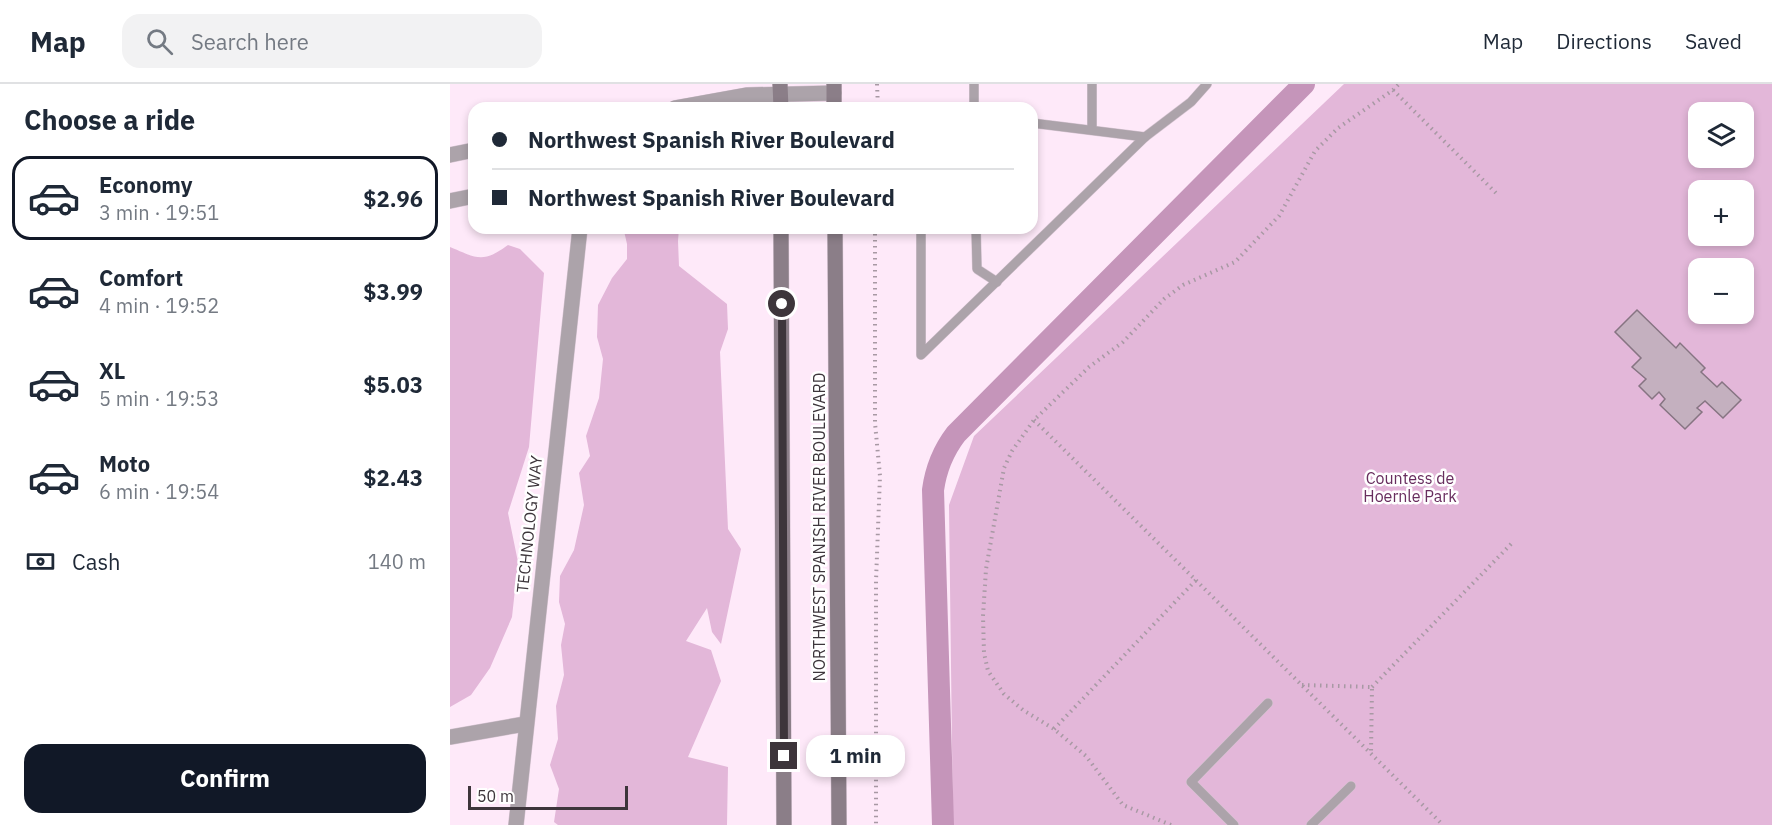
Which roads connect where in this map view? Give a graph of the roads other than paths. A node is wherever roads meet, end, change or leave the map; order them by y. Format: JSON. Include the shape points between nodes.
{"nodes":[{"id":1,"x":974,"y":84,"type":"edge"},
{"id":2,"x":1092,"y":84,"type":"edge"},
{"id":3,"x":1207,"y":84,"type":"edge"},
{"id":4,"x":780,"y":95,"type":"edge"},
{"id":5,"x":834,"y":95,"type":"edge"},
{"id":6,"x":705,"y":102,"type":"edge"},
{"id":7,"x":974,"y":102,"type":"edge"},
{"id":8,"x":1038,"y":124,"type":"edge"},
{"id":9,"x":1092,"y":130,"type":"junction"},
{"id":10,"x":1145,"y":137,"type":"junction"},
{"id":11,"x":468,"y":151,"type":"edge"},
{"id":12,"x":450,"y":155,"type":"edge"},
{"id":13,"x":468,"y":197,"type":"edge"},
{"id":14,"x":450,"y":201,"type":"edge"},
{"id":15,"x":579,"y":234,"type":"edge"},
{"id":16,"x":781,"y":234,"type":"edge"},
{"id":17,"x":835,"y":234,"type":"edge"},
{"id":18,"x":921,"y":234,"type":"edge"},
{"id":19,"x":976,"y":234,"type":"edge"},
{"id":20,"x":997,"y":282,"type":"junction"},
{"id":21,"x":1268,"y":703,"type":"dead end"},
{"id":22,"x":525,"y":724,"type":"junction"},
{"id":23,"x":450,"y":737,"type":"edge"},
{"id":24,"x":1351,"y":786,"type":"dead end"},
{"id":25,"x":516,"y":825,"type":"edge"},
{"id":26,"x":784,"y":825,"type":"edge"},
{"id":27,"x":838,"y":825,"type":"edge"},
{"id":28,"x":1234,"y":825,"type":"edge"},
{"id":29,"x":1311,"y":825,"type":"edge"}],
"edges":[{"from":1,"to":7,"type":"lane"},
{"from":2,"to":9,"type":"lane"},
{"from":3,"to":10,"type":"lane","via":[[1191,102]]},
{"from":4,"to":5,"type":"street"},
{"from":4,"to":6,"type":"street"},
{"from":8,"to":9,"type":"lane"},
{"from":9,"to":10,"type":"lane"},
{"from":10,"to":20,"type":"lane"},
{"from":11,"to":12,"type":"street"},
{"from":13,"to":14,"type":"street"},
{"from":15,"to":22,"type":"street","name":"TECHNOLOGY WAY"},
{"from":16,"to":26,"type":"main road"},
{"from":17,"to":27,"type":"main road","name":"NORTHWEST SPANISH RIVER BOULEVARD"},
{"from":18,"to":20,"type":"lane","via":[[921,355]]},
{"from":19,"to":20,"type":"lane","via":[[977,269]]},
{"from":21,"to":28,"type":"lane","via":[[1191,782]]},
{"from":22,"to":23,"type":"street"},
{"from":22,"to":25,"type":"street","name":"TECHNOLOGY WAY"},
{"from":24,"to":29,"type":"lane"}]}
